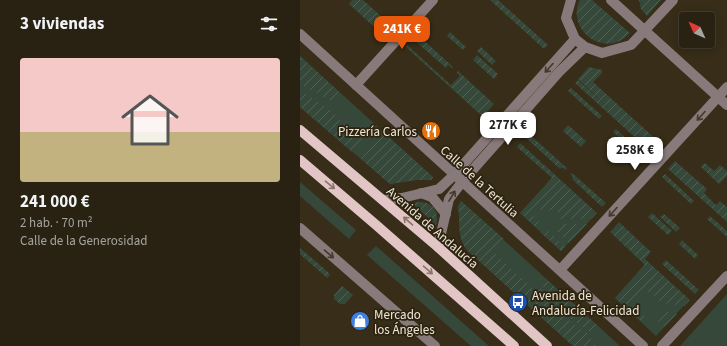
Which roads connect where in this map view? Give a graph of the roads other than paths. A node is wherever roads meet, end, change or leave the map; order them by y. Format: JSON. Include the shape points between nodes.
{"nodes":[{"id":1,"x":433,"y":0,"type":"edge"},
{"id":2,"x":571,"y":0,"type":"edge"},
{"id":3,"x":611,"y":0,"type":"edge"},
{"id":4,"x":673,"y":0,"type":"edge"},
{"id":5,"x":645,"y":31,"type":"junction"},
{"id":6,"x":300,"y":34,"type":"edge"},
{"id":7,"x":575,"y":39,"type":"junction"},
{"id":8,"x":585,"y":47,"type":"junction"},
{"id":9,"x":356,"y":85,"type":"junction"},
{"id":10,"x":727,"y":87,"type":"edge"},
{"id":11,"x":718,"y":97,"type":"junction"},
{"id":12,"x":727,"y":105,"type":"edge"},
{"id":13,"x":300,"y":130,"type":"edge"},
{"id":14,"x":300,"y":160,"type":"edge"},
{"id":15,"x":454,"y":175,"type":"junction"},
{"id":16,"x":462,"y":182,"type":"junction"},
{"id":17,"x":421,"y":193,"type":"junction"},
{"id":18,"x":383,"y":200,"type":"junction"},
{"id":19,"x":446,"y":214,"type":"junction"},
{"id":20,"x":300,"y":228,"type":"edge"},
{"id":21,"x":438,"y":247,"type":"junction"},
{"id":22,"x":560,"y":270,"type":"junction"},
{"id":23,"x":727,"y":276,"type":"edge"},
{"id":24,"x":436,"y":346,"type":"edge"},
{"id":25,"x":514,"y":346,"type":"edge"},
{"id":26,"x":547,"y":346,"type":"edge"},
{"id":27,"x":643,"y":346,"type":"edge"},
{"id":28,"x":662,"y":346,"type":"edge"}],
"edges":[{"from":1,"to":9,"type":"street"},
{"from":2,"to":7,"type":"street","via":[[566,18]]},
{"from":3,"to":5,"type":"street"},
{"from":4,"to":5,"type":"street"},
{"from":5,"to":8,"type":"street","via":[[631,45],[602,53]]},
{"from":5,"to":11,"type":"street"},
{"from":6,"to":9,"type":"street","name":"Calle de la Tertulia"},
{"from":7,"to":8,"type":"street"},
{"from":7,"to":15,"type":"street","one_way":true},
{"from":8,"to":16,"type":"street","via":[[559,72]]},
{"from":9,"to":15,"type":"street","name":"Calle de la Tertulia"},
{"from":10,"to":11,"type":"street"},
{"from":11,"to":12,"type":"street"},
{"from":11,"to":22,"type":"street","one_way":true},
{"from":13,"to":18,"type":"main road","name":"Avenida de Andalucía"},
{"from":14,"to":25,"type":"main road","one_way":true},
{"from":15,"to":16,"type":"street","name":"Calle de la Tertulia"},
{"from":15,"to":17,"type":"street","via":[[439,189]]},
{"from":19,"to":16,"type":"street","one_way":true,"via":[[449,199]]},
{"from":16,"to":22,"type":"street","name":"Calle de la Tertulia"},
{"from":17,"to":18,"type":"street"},
{"from":17,"to":19,"type":"street","via":[[432,197]]},
{"from":21,"to":18,"type":"main road","name":"Avenida de Andalucía","one_way":true},
{"from":19,"to":21,"type":"street"},
{"from":20,"to":24,"type":"street","one_way":true},
{"from":21,"to":26,"type":"main road","name":"Avenida de Andalucía"},
{"from":22,"to":27,"type":"street","name":"Calle de la Tertulia"},
{"from":23,"to":28,"type":"street"}]}
